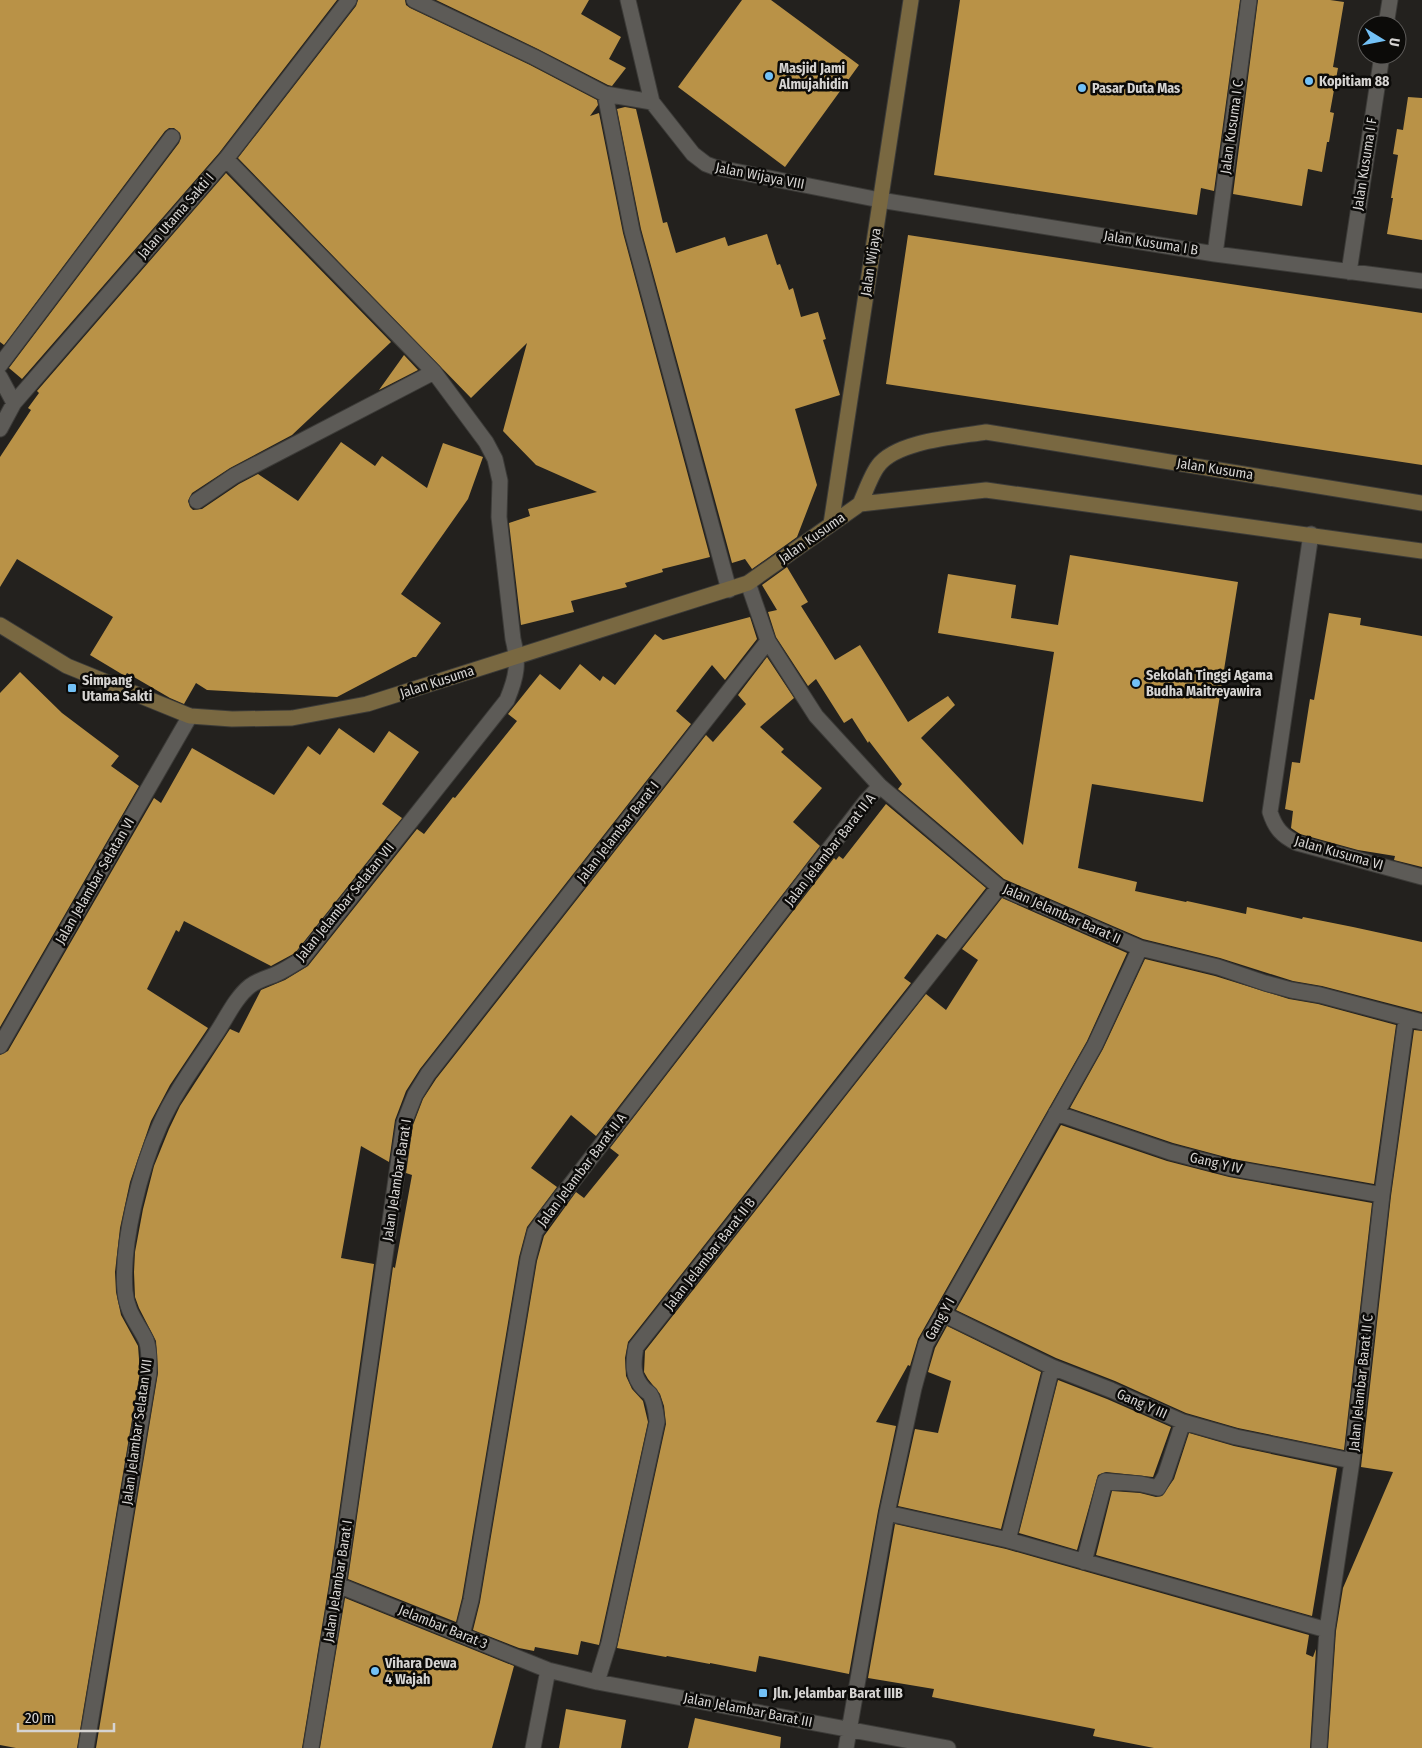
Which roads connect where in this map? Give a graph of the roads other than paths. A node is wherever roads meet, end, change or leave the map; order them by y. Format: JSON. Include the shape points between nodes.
{"nodes":[{"id":1,"x":349,"y":0,"type":"edge"},
{"id":2,"x":414,"y":0,"type":"edge"},
{"id":3,"x":628,"y":0,"type":"edge"},
{"id":4,"x":911,"y":0,"type":"edge"},
{"id":5,"x":1248,"y":0,"type":"edge"},
{"id":6,"x":1390,"y":0,"type":"edge"},
{"id":7,"x":1388,"y":15,"type":"edge"},
{"id":8,"x":1380,"y":65,"type":"edge"},
{"id":9,"x":605,"y":94,"type":"junction"},
{"id":10,"x":652,"y":102,"type":"junction"},
{"id":11,"x":172,"y":137,"type":"dead end"},
{"id":12,"x":226,"y":159,"type":"junction"},
{"id":13,"x":880,"y":200,"type":"junction"},
{"id":14,"x":1215,"y":254,"type":"junction"},
{"id":15,"x":1349,"y":272,"type":"junction"},
{"id":16,"x":1422,"y":282,"type":"edge"},
{"id":17,"x":0,"y":365,"type":"edge"},
{"id":18,"x":434,"y":372,"type":"junction"},
{"id":19,"x":0,"y":377,"type":"edge"},
{"id":20,"x":14,"y":403,"type":"junction"},
{"id":21,"x":0,"y":429,"type":"edge"},
{"id":22,"x":197,"y":500,"type":"dead end"},
{"id":23,"x":1422,"y":503,"type":"edge"},
{"id":24,"x":860,"y":504,"type":"junction"},
{"id":25,"x":831,"y":524,"type":"junction"},
{"id":26,"x":1312,"y":534,"type":"junction"},
{"id":27,"x":1422,"y":551,"type":"edge"},
{"id":28,"x":748,"y":583,"type":"junction"},
{"id":29,"x":729,"y":590,"type":"junction"},
{"id":30,"x":0,"y":625,"type":"edge"},
{"id":31,"x":768,"y":641,"type":"junction"},
{"id":32,"x":517,"y":656,"type":"junction"},
{"id":33,"x":190,"y":716,"type":"junction"},
{"id":34,"x":880,"y":786,"type":"junction"},
{"id":35,"x":1422,"y":876,"type":"edge"},
{"id":36,"x":999,"y":887,"type":"junction"},
{"id":37,"x":1140,"y":948,"type":"junction"},
{"id":38,"x":1406,"y":1019,"type":"junction"},
{"id":39,"x":1422,"y":1022,"type":"edge"},
{"id":40,"x":0,"y":1046,"type":"edge"},
{"id":41,"x":1056,"y":1113,"type":"junction"},
{"id":42,"x":1382,"y":1194,"type":"junction"},
{"id":43,"x":943,"y":1314,"type":"junction"},
{"id":44,"x":1052,"y":1367,"type":"junction"},
{"id":45,"x":1183,"y":1422,"type":"junction"},
{"id":46,"x":1352,"y":1461,"type":"junction"},
{"id":47,"x":887,"y":1513,"type":"junction"},
{"id":48,"x":1008,"y":1540,"type":"junction"},
{"id":49,"x":1084,"y":1562,"type":"junction"},
{"id":50,"x":338,"y":1585,"type":"junction"},
{"id":51,"x":1328,"y":1630,"type":"junction"},
{"id":52,"x":462,"y":1635,"type":"junction"},
{"id":53,"x":548,"y":1670,"type":"junction"},
{"id":54,"x":597,"y":1682,"type":"junction"},
{"id":55,"x":851,"y":1729,"type":"junction"},
{"id":56,"x":86,"y":1748,"type":"edge"},
{"id":57,"x":311,"y":1748,"type":"edge"},
{"id":58,"x":533,"y":1748,"type":"edge"},
{"id":59,"x":846,"y":1748,"type":"edge"},
{"id":60,"x":948,"y":1748,"type":"edge"},
{"id":61,"x":1319,"y":1748,"type":"edge"}],
"edges":[{"from":1,"to":12,"type":"street","name":"Jalan Utama Sakti I"},
{"from":2,"to":9,"type":"street"},
{"from":3,"to":10,"type":"street","name":"Jalan Wijaya VIII"},
{"from":4,"to":13,"type":"street","name":"Jalan Wijaya"},
{"from":5,"to":14,"type":"street","name":"Jalan Kusuma I C"},
{"from":6,"to":7,"type":"street"},
{"from":8,"to":15,"type":"street","name":"Jalan Kusuma I F"},
{"from":9,"to":10,"type":"street"},
{"from":9,"to":29,"type":"street","via":[[632,230]]},
{"from":10,"to":13,"type":"street","name":"Jalan Wijaya VIII","via":[[693,154],[706,164]]},
{"from":11,"to":17,"type":"street"},
{"from":12,"to":18,"type":"street","name":"Jalan Jelambar Selatan VII"},
{"from":12,"to":20,"type":"street","name":"Jalan Utama Sakti I"},
{"from":13,"to":14,"type":"street","name":"Jalan Kusuma I B"},
{"from":13,"to":25,"type":"street","name":"Jalan Wijaya"},
{"from":14,"to":15,"type":"street","name":"Jalan Kusuma I B"},
{"from":15,"to":16,"type":"street","name":"Jalan Kusuma I B"},
{"from":18,"to":22,"type":"street","via":[[234,476]]},
{"from":18,"to":32,"type":"street","name":"Jalan Jelambar Selatan VII","via":[[486,442],[495,460],[500,481],[499,517]]},
{"from":19,"to":20,"type":"street"},
{"from":20,"to":21,"type":"street","name":"Jalan Utama Sakti I"},
{"from":23,"to":24,"type":"street","name":"Jalan Kusuma","via":[[986,432],[897,450],[878,466]]},
{"from":24,"to":25,"type":"street","name":"Jalan Kusuma"},
{"from":24,"to":26,"type":"street","name":"Jalan Kusuma","via":[[986,490]]},
{"from":25,"to":28,"type":"street","name":"Jalan Kusuma"},
{"from":26,"to":27,"type":"street","name":"Jalan Kusuma"},
{"from":26,"to":35,"type":"street","name":"Jalan Kusuma VI","via":[[1270,812],[1274,824],[1286,837],[1297,842]]},
{"from":28,"to":29,"type":"street","name":"Jalan Kusuma"},
{"from":28,"to":31,"type":"street"},
{"from":29,"to":32,"type":"street","name":"Jalan Kusuma"},
{"from":30,"to":33,"type":"street","name":"Jalan Kusuma","via":[[67,666]]},
{"from":31,"to":34,"type":"street","name":"Jalan Jelambar Barat II","via":[[816,716]]},
{"from":31,"to":50,"type":"street","name":"Jalan Jelambar Barat I","via":[[434,1066],[415,1095],[404,1123]]},
{"from":32,"to":33,"type":"street","name":"Jalan Kusuma","via":[[336,711],[282,718]]},
{"from":32,"to":56,"type":"street","name":"Jalan Jelambar Selatan VII","via":[[516,678],[507,700],[301,960],[258,980],[241,994],[184,1081],[160,1125],[142,1174],[128,1240],[125,1293],[129,1310],[146,1341],[148,1373]]},
{"from":33,"to":40,"type":"street","name":"Jalan Jelambar Selatan VI"},
{"from":34,"to":36,"type":"street","name":"Jalan Jelambar Barat II"},
{"from":34,"to":52,"type":"street","name":"Jalan Jelambar Barat II A","via":[[536,1232],[528,1259]]},
{"from":36,"to":37,"type":"street","name":"Jalan Jelambar Barat II"},
{"from":36,"to":54,"type":"street","name":"Jalan Jelambar Barat II B","via":[[636,1347],[633,1362],[636,1379],[650,1395],[658,1422],[609,1643]]},
{"from":37,"to":38,"type":"street","name":"Jalan Jelambar Barat II"},
{"from":37,"to":41,"type":"street","name":"Gang Y I","via":[[1095,1045]]},
{"from":38,"to":39,"type":"street","name":"Jalan Jelambar Barat II"},
{"from":38,"to":42,"type":"street","name":"Jalan Jelambar Barat II C"},
{"from":41,"to":42,"type":"street","name":"Gang Y IV","via":[[1170,1152],[1232,1168]]},
{"from":41,"to":43,"type":"street","name":"Gang Y I"},
{"from":42,"to":46,"type":"street","name":"Jalan Jelambar Barat II C"},
{"from":43,"to":44,"type":"street","name":"Gang Y III"},
{"from":43,"to":47,"type":"street","name":"Gang Y I","via":[[926,1344]]},
{"from":44,"to":45,"type":"street","name":"Gang Y III"},
{"from":44,"to":48,"type":"street"},
{"from":45,"to":46,"type":"street","name":"Gang Y III","via":[[1236,1437]]},
{"from":45,"to":49,"type":"street","via":[[1158,1488],[1105,1480]]},
{"from":46,"to":51,"type":"street","name":"Jalan Jelambar Barat II C"},
{"from":47,"to":48,"type":"street"},
{"from":47,"to":55,"type":"street","name":"Gang Y I"},
{"from":48,"to":49,"type":"street"},
{"from":49,"to":51,"type":"street"},
{"from":50,"to":52,"type":"street","name":"Jelambar Barat 3"},
{"from":50,"to":57,"type":"street","name":"Jalan Jelambar Barat I"},
{"from":51,"to":61,"type":"street","name":"Jalan Jelambar Barat II C"},
{"from":52,"to":53,"type":"street","name":"Jelambar Barat 3"},
{"from":53,"to":54,"type":"street","name":"Jalan Jelambar Barat III"},
{"from":53,"to":58,"type":"street"},
{"from":54,"to":55,"type":"street","name":"Jalan Jelambar Barat III"},
{"from":55,"to":59,"type":"street","name":"Gang Y I"},
{"from":55,"to":60,"type":"street","name":"Jalan Jelambar Barat III"}]}
